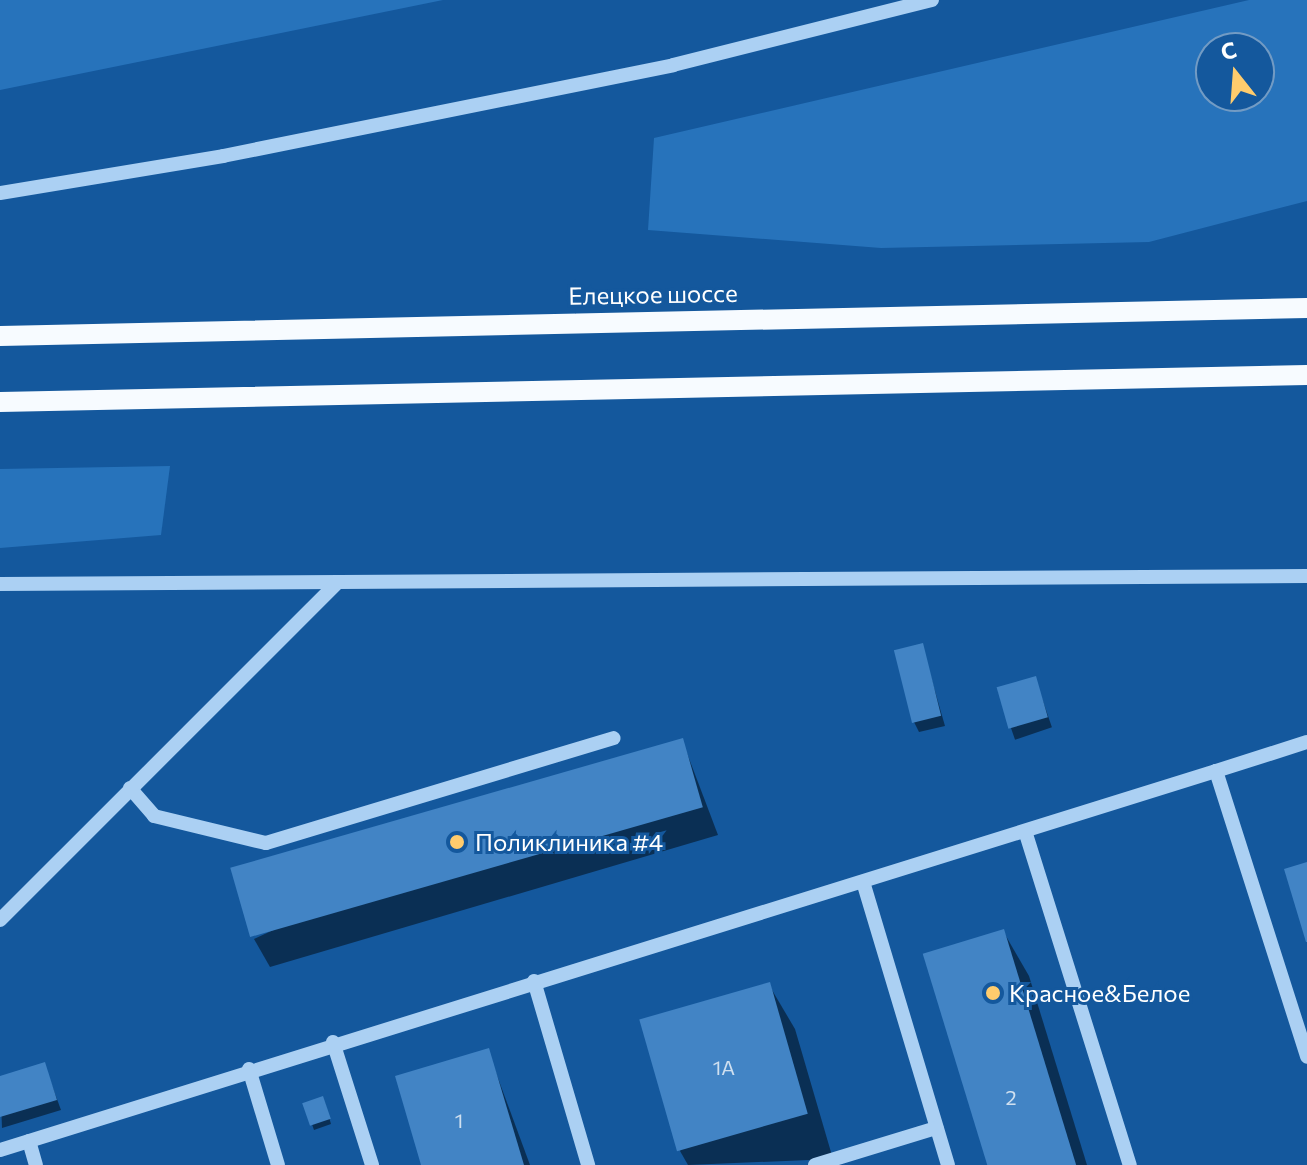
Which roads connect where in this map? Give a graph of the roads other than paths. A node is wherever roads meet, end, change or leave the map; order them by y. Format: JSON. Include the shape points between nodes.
{"nodes":[{"id":1,"x":932,"y":0,"type":"edge"},
{"id":2,"x":0,"y":193,"type":"edge"},
{"id":3,"x":1307,"y":308,"type":"edge"},
{"id":4,"x":0,"y":336,"type":"edge"},
{"id":5,"x":1307,"y":375,"type":"edge"},
{"id":6,"x":0,"y":402,"type":"edge"},
{"id":7,"x":1307,"y":576,"type":"edge"},
{"id":8,"x":338,"y":582,"type":"junction"},
{"id":9,"x":0,"y":584,"type":"edge"},
{"id":10,"x":614,"y":738,"type":"dead end"},
{"id":11,"x":1307,"y":742,"type":"edge"},
{"id":12,"x":1216,"y":771,"type":"junction"},
{"id":13,"x":130,"y":788,"type":"junction"},
{"id":14,"x":1026,"y":834,"type":"junction"},
{"id":15,"x":864,"y":885,"type":"junction"},
{"id":16,"x":0,"y":920,"type":"edge"},
{"id":17,"x":534,"y":981,"type":"junction"},
{"id":18,"x":333,"y":1042,"type":"junction"},
{"id":19,"x":1307,"y":1057,"type":"edge"},
{"id":20,"x":249,"y":1069,"type":"junction"},
{"id":21,"x":936,"y":1128,"type":"junction"},
{"id":22,"x":29,"y":1141,"type":"junction"},
{"id":23,"x":0,"y":1150,"type":"edge"},
{"id":24,"x":36,"y":1165,"type":"edge"},
{"id":25,"x":278,"y":1165,"type":"edge"},
{"id":26,"x":372,"y":1165,"type":"edge"},
{"id":27,"x":588,"y":1165,"type":"edge"},
{"id":28,"x":815,"y":1165,"type":"edge"},
{"id":29,"x":948,"y":1165,"type":"edge"},
{"id":30,"x":1130,"y":1165,"type":"edge"}],
"edges":[{"from":1,"to":2,"type":"street","via":[[673,65],[223,156]]},
{"from":3,"to":4,"type":"main road","name":"Елецкое шоссе"},
{"from":5,"to":6,"type":"main road"},
{"from":7,"to":8,"type":"street"},
{"from":8,"to":9,"type":"street"},
{"from":8,"to":13,"type":"street"},
{"from":10,"to":13,"type":"street","via":[[266,843],[154,816]]},
{"from":11,"to":12,"type":"street"},
{"from":12,"to":14,"type":"street"},
{"from":12,"to":19,"type":"street"},
{"from":13,"to":16,"type":"street"},
{"from":14,"to":15,"type":"street"},
{"from":14,"to":30,"type":"street"},
{"from":15,"to":17,"type":"street"},
{"from":15,"to":21,"type":"street"},
{"from":17,"to":18,"type":"street"},
{"from":17,"to":27,"type":"street"},
{"from":18,"to":20,"type":"street"},
{"from":18,"to":26,"type":"street"},
{"from":20,"to":22,"type":"street"},
{"from":20,"to":25,"type":"street"},
{"from":21,"to":28,"type":"street"},
{"from":21,"to":29,"type":"street"},
{"from":22,"to":23,"type":"street"},
{"from":22,"to":24,"type":"street"}]}
